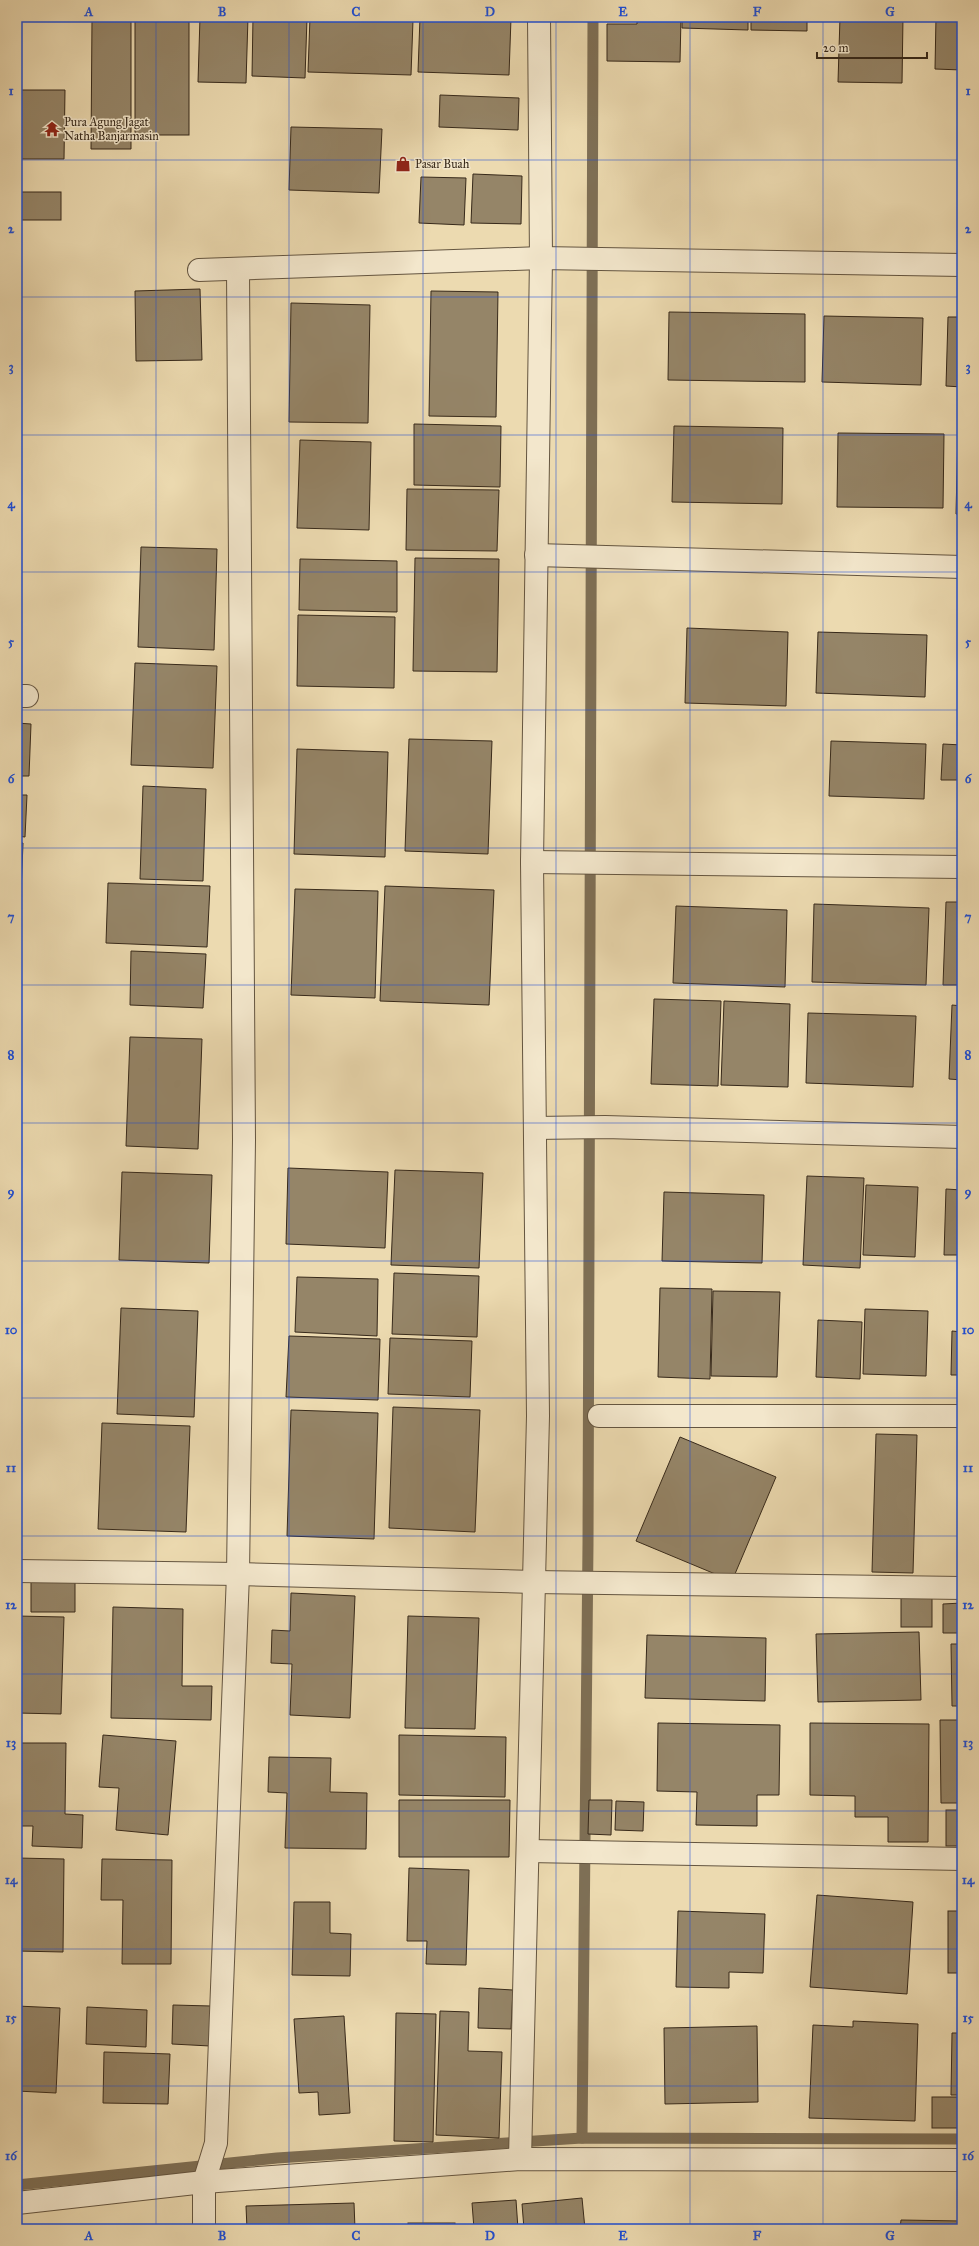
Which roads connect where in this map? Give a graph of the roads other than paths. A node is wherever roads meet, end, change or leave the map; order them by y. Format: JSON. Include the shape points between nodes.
{"nodes":[{"id":1,"x":539,"y":17,"type":"edge"},
{"id":2,"x":541,"y":258,"type":"junction"},
{"id":3,"x":962,"y":265,"type":"edge"},
{"id":4,"x":199,"y":270,"type":"dead end"},
{"id":5,"x":238,"y":270,"type":"junction"},
{"id":6,"x":536,"y":554,"type":"junction"},
{"id":7,"x":962,"y":567,"type":"edge"},
{"id":8,"x":532,"y":862,"type":"junction"},
{"id":9,"x":962,"y":867,"type":"edge"},
{"id":10,"x":535,"y":1128,"type":"junction"},
{"id":11,"x":962,"y":1137,"type":"edge"},
{"id":12,"x":599,"y":1416,"type":"dead end"},
{"id":13,"x":962,"y":1416,"type":"edge"},
{"id":14,"x":17,"y":1571,"type":"edge"},
{"id":15,"x":238,"y":1574,"type":"junction"},
{"id":16,"x":534,"y":1582,"type":"junction"},
{"id":17,"x":962,"y":1588,"type":"edge"},
{"id":18,"x":528,"y":1851,"type":"junction"},
{"id":19,"x":962,"y":1858,"type":"edge"},
{"id":20,"x":520,"y":2148,"type":"junction"},
{"id":21,"x":962,"y":2160,"type":"edge"},
{"id":22,"x":205,"y":2176,"type":"junction"},
{"id":23,"x":17,"y":2203,"type":"edge"},
{"id":24,"x":204,"y":2229,"type":"edge"}],
"edges":[{"from":1,"to":2,"type":"street"},
{"from":2,"to":3,"type":"street"},
{"from":2,"to":5,"type":"street"},
{"from":2,"to":6,"type":"street"},
{"from":4,"to":5,"type":"street"},
{"from":5,"to":15,"type":"street","via":[[244,1132]]},
{"from":6,"to":7,"type":"street"},
{"from":6,"to":8,"type":"street"},
{"from":8,"to":9,"type":"street"},
{"from":8,"to":10,"type":"street"},
{"from":10,"to":11,"type":"street","via":[[605,1127]]},
{"from":10,"to":16,"type":"street","via":[[538,1416]]},
{"from":12,"to":13,"type":"street"},
{"from":14,"to":15,"type":"street"},
{"from":15,"to":16,"type":"street"},
{"from":15,"to":22,"type":"street","via":[[216,2143]]},
{"from":16,"to":17,"type":"street"},
{"from":16,"to":18,"type":"street"},
{"from":18,"to":19,"type":"street"},
{"from":18,"to":20,"type":"street"},
{"from":20,"to":21,"type":"street"},
{"from":20,"to":22,"type":"street"},
{"from":22,"to":23,"type":"street"},
{"from":22,"to":24,"type":"street"}]}
